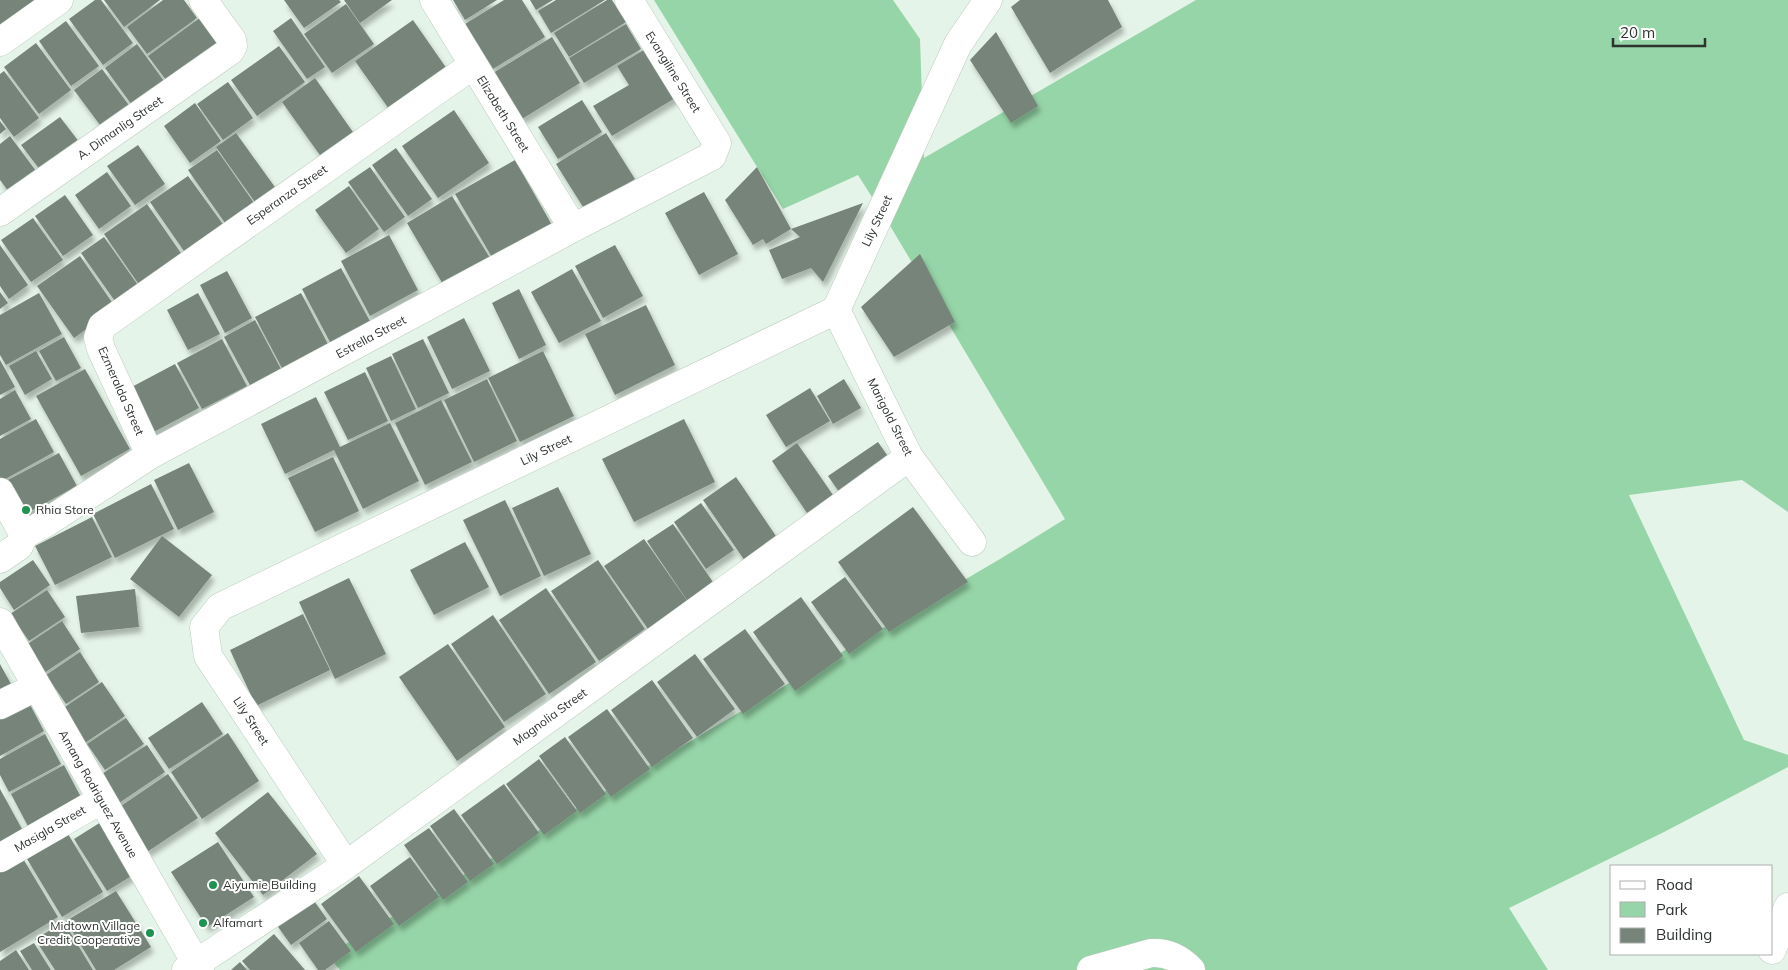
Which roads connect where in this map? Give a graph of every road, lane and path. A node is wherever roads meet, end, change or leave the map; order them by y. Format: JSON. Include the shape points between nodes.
{"nodes":[{"id":1,"x":59,"y":0,"type":"edge"},
{"id":2,"x":203,"y":0,"type":"edge"},
{"id":3,"x":434,"y":0,"type":"edge"},
{"id":4,"x":629,"y":0,"type":"edge"},
{"id":5,"x":988,"y":0,"type":"edge"},
{"id":6,"x":0,"y":42,"type":"edge"},
{"id":7,"x":473,"y":65,"type":"junction"},
{"id":8,"x":717,"y":143,"type":"joint"},
{"id":9,"x":0,"y":212,"type":"edge"},
{"id":10,"x":573,"y":228,"type":"junction"},
{"id":11,"x":836,"y":310,"type":"junction"},
{"id":12,"x":102,"y":326,"type":"joint"},
{"id":13,"x":150,"y":455,"type":"junction"},
{"id":14,"x":909,"y":457,"type":"junction"},
{"id":15,"x":0,"y":492,"type":"edge"},
{"id":16,"x":24,"y":535,"type":"junction"},
{"id":17,"x":972,"y":542,"type":"dead end"},
{"id":18,"x":0,"y":559,"type":"edge"},
{"id":19,"x":0,"y":622,"type":"edge"},
{"id":20,"x":36,"y":686,"type":"junction"},
{"id":21,"x":0,"y":705,"type":"edge"},
{"id":22,"x":101,"y":800,"type":"junction"},
{"id":23,"x":0,"y":858,"type":"edge"},
{"id":24,"x":346,"y":866,"type":"junction"},
{"id":25,"x":1788,"y":907,"type":"edge"},
{"id":26,"x":1773,"y":947,"type":"edge"},
{"id":27,"x":1770,"y":955,"type":"edge"},
{"id":28,"x":194,"y":968,"type":"edge"},
{"id":29,"x":1091,"y":970,"type":"edge"},
{"id":30,"x":1190,"y":970,"type":"edge"},
{"id":31,"x":1764,"y":970,"type":"edge"}],
"edges":[{"from":1,"to":6,"type":"street"},
{"from":2,"to":9,"type":"street","name":"A. Dimanlig Street","via":[[232,40],[230,51]]},
{"from":3,"to":7,"type":"street","name":"Elizabeth Street"},
{"from":4,"to":8,"type":"street","name":"Evangiline Street"},
{"from":5,"to":11,"type":"street","name":"Lily Street","via":[[958,44]]},
{"from":7,"to":10,"type":"street","name":"Elizabeth Street"},
{"from":7,"to":12,"type":"street","name":"Esperanza Street"},
{"from":8,"to":10,"type":"street","name":"Estrella Street","via":[[712,156]]},
{"from":10,"to":13,"type":"street","name":"Estrella Street"},
{"from":11,"to":14,"type":"street","name":"Marigold Street"},
{"from":11,"to":24,"type":"street","name":"Lily Street","via":[[220,607],[204,627],[208,656]]},
{"from":12,"to":13,"type":"street","name":"Ezmeralda Street","via":[[98,338],[101,349]]},
{"from":13,"to":16,"type":"street","name":"Estrella Street"},
{"from":14,"to":17,"type":"street","name":"Marigold Street"},
{"from":14,"to":24,"type":"street","name":"Magnolia Street"},
{"from":15,"to":16,"type":"street"},
{"from":16,"to":18,"type":"street","via":[[18,546]]},
{"from":19,"to":20,"type":"street","name":"Amang Rodriguez Avenue"},
{"from":20,"to":21,"type":"street"},
{"from":20,"to":22,"type":"street","name":"Amang Rodriguez Avenue"},
{"from":22,"to":23,"type":"street","name":"Masigla Street"},
{"from":22,"to":28,"type":"street","name":"Amang Rodriguez Avenue"},
{"from":24,"to":28,"type":"street","name":"Magnolia Street"},
{"from":25,"to":26,"type":"street"},
{"from":27,"to":31,"type":"street"},
{"from":29,"to":30,"type":"street","via":[[1159,952],[1172,956]]}]}
